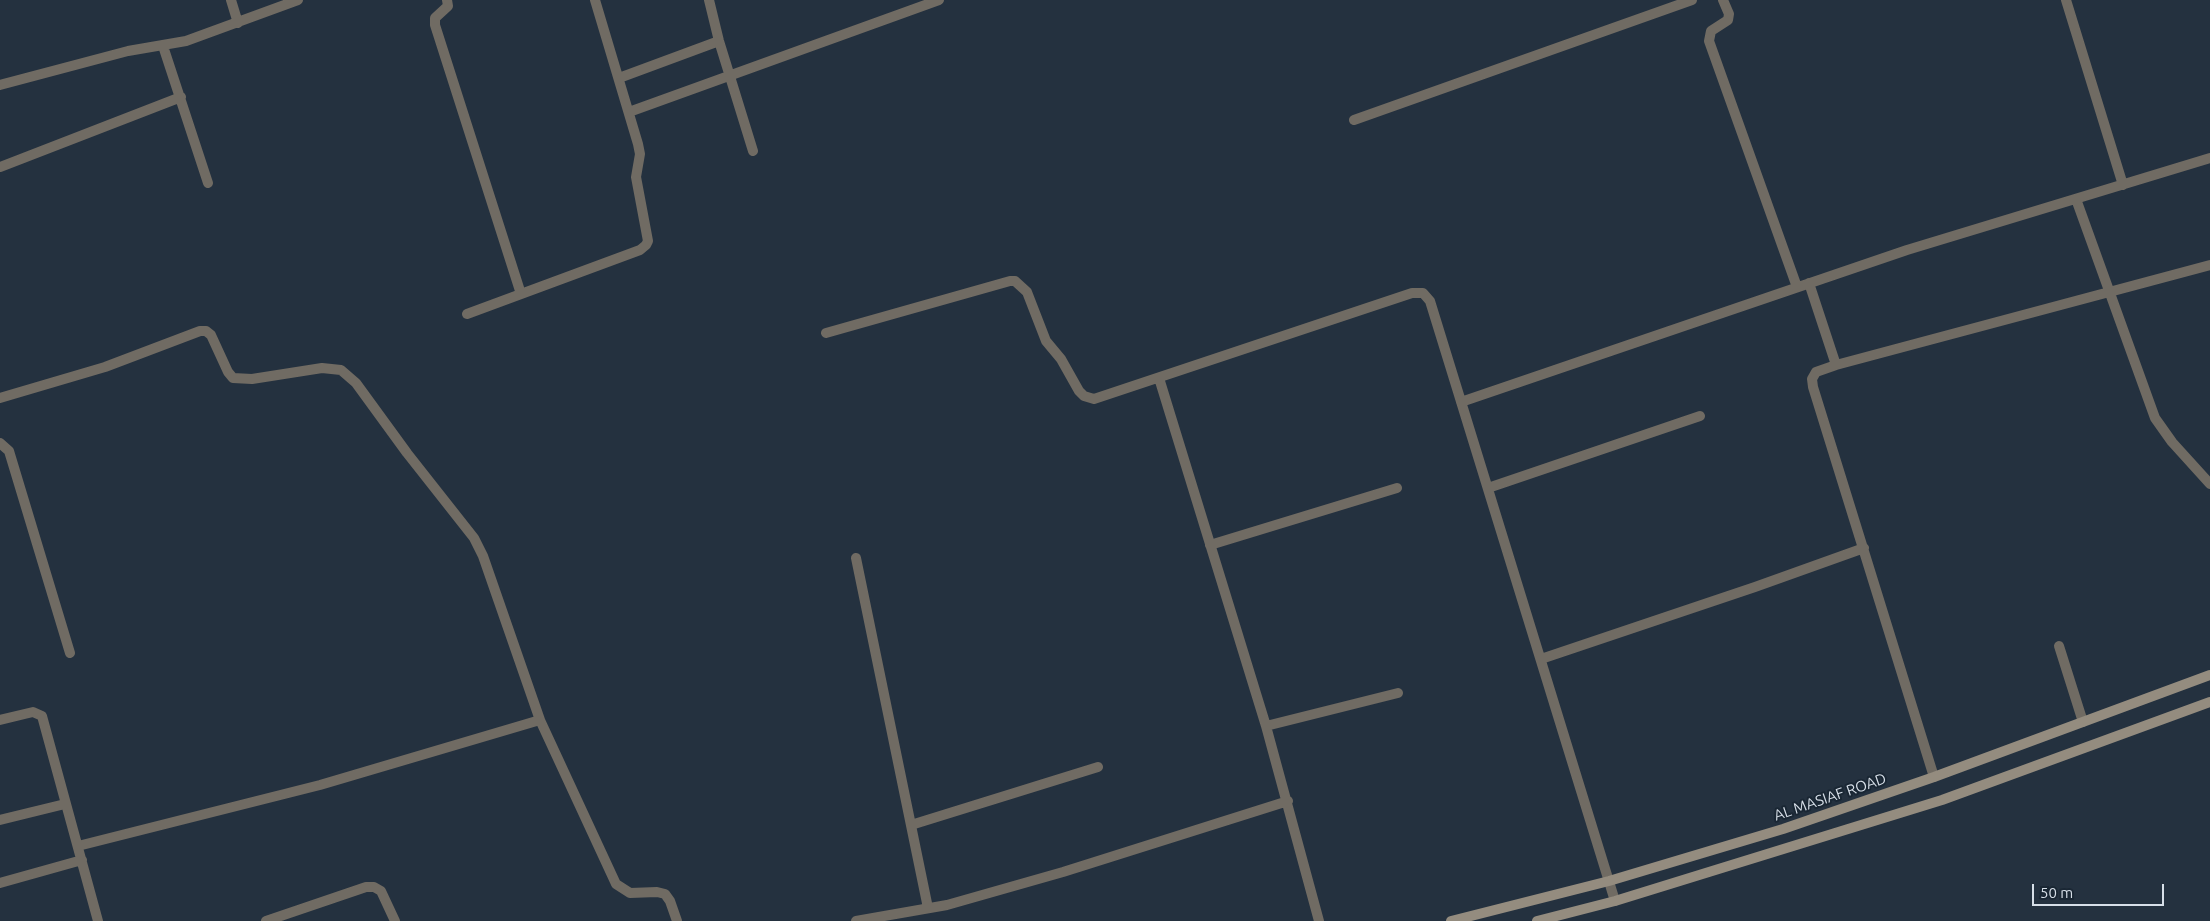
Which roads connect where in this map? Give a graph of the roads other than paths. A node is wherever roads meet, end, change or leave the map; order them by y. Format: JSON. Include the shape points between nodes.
{"nodes":[{"id":1,"x":231,"y":0,"type":"edge"},
{"id":2,"x":298,"y":0,"type":"edge"},
{"id":3,"x":446,"y":0,"type":"edge"},
{"id":4,"x":594,"y":0,"type":"edge"},
{"id":5,"x":709,"y":0,"type":"edge"},
{"id":6,"x":940,"y":0,"type":"edge"},
{"id":7,"x":1692,"y":0,"type":"edge"},
{"id":8,"x":1723,"y":0,"type":"edge"},
{"id":9,"x":2066,"y":0,"type":"edge"},
{"id":10,"x":238,"y":23,"type":"junction"},
{"id":11,"x":719,"y":41,"type":"junction"},
{"id":12,"x":163,"y":46,"type":"junction"},
{"id":13,"x":730,"y":76,"type":"junction"},
{"id":14,"x":619,"y":78,"type":"junction"},
{"id":15,"x":0,"y":85,"type":"edge"},
{"id":16,"x":181,"y":97,"type":"junction"},
{"id":17,"x":629,"y":112,"type":"junction"},
{"id":18,"x":1354,"y":120,"type":"dead end"},
{"id":19,"x":753,"y":151,"type":"dead end"},
{"id":20,"x":2210,"y":158,"type":"edge"},
{"id":21,"x":0,"y":167,"type":"edge"},
{"id":22,"x":208,"y":182,"type":"dead end"},
{"id":23,"x":2123,"y":185,"type":"junction"},
{"id":24,"x":2076,"y":199,"type":"junction"},
{"id":25,"x":2210,"y":265,"type":"edge"},
{"id":26,"x":1809,"y":283,"type":"junction"},
{"id":27,"x":1797,"y":287,"type":"junction"},
{"id":28,"x":2109,"y":292,"type":"junction"},
{"id":29,"x":521,"y":294,"type":"junction"},
{"id":30,"x":467,"y":314,"type":"dead end"},
{"id":31,"x":826,"y":333,"type":"dead end"},
{"id":32,"x":1836,"y":365,"type":"junction"},
{"id":33,"x":1159,"y":378,"type":"junction"},
{"id":34,"x":0,"y":398,"type":"edge"},
{"id":35,"x":1461,"y":402,"type":"junction"},
{"id":36,"x":1700,"y":416,"type":"dead end"},
{"id":37,"x":0,"y":443,"type":"edge"},
{"id":38,"x":2210,"y":484,"type":"edge"},
{"id":39,"x":1397,"y":488,"type":"dead end"},
{"id":40,"x":1488,"y":488,"type":"junction"},
{"id":41,"x":1210,"y":545,"type":"junction"},
{"id":42,"x":1864,"y":548,"type":"junction"},
{"id":43,"x":856,"y":558,"type":"dead end"},
{"id":44,"x":2059,"y":646,"type":"dead end"},
{"id":45,"x":70,"y":653,"type":"dead end"},
{"id":46,"x":1541,"y":660,"type":"junction"},
{"id":47,"x":2210,"y":676,"type":"edge"},
{"id":48,"x":1398,"y":693,"type":"dead end"},
{"id":49,"x":2210,"y":702,"type":"edge"},
{"id":50,"x":0,"y":720,"type":"edge"},
{"id":51,"x":540,"y":720,"type":"junction"},
{"id":52,"x":2084,"y":722,"type":"junction"},
{"id":53,"x":1266,"y":726,"type":"junction"},
{"id":54,"x":1098,"y":767,"type":"dead end"},
{"id":55,"x":1934,"y":777,"type":"junction"},
{"id":56,"x":1288,"y":801,"type":"junction"},
{"id":57,"x":65,"y":804,"type":"junction"},
{"id":58,"x":0,"y":820,"type":"edge"},
{"id":59,"x":911,"y":825,"type":"junction"},
{"id":60,"x":78,"y":846,"type":"junction"},
{"id":61,"x":82,"y":860,"type":"junction"},
{"id":62,"x":1609,"y":881,"type":"junction"},
{"id":63,"x":0,"y":883,"type":"edge"},
{"id":64,"x":1615,"y":901,"type":"junction"},
{"id":65,"x":928,"y":908,"type":"junction"},
{"id":66,"x":97,"y":921,"type":"edge"},
{"id":67,"x":266,"y":921,"type":"edge"},
{"id":68,"x":395,"y":921,"type":"edge"},
{"id":69,"x":676,"y":921,"type":"edge"},
{"id":70,"x":856,"y":921,"type":"edge"},
{"id":71,"x":1319,"y":921,"type":"edge"},
{"id":72,"x":1452,"y":921,"type":"edge"},
{"id":73,"x":1537,"y":921,"type":"edge"}],
"edges":[{"from":1,"to":10,"type":"street"},
{"from":2,"to":10,"type":"street"},
{"from":3,"to":29,"type":"street","via":[[448,6],[435,18],[435,25]]},
{"from":4,"to":14,"type":"street"},
{"from":5,"to":11,"type":"street"},
{"from":6,"to":13,"type":"street"},
{"from":7,"to":18,"type":"street"},
{"from":8,"to":27,"type":"street","via":[[1728,20],[1711,31],[1709,41]]},
{"from":9,"to":23,"type":"street"},
{"from":10,"to":12,"type":"street"},
{"from":11,"to":13,"type":"street"},
{"from":11,"to":14,"type":"street"},
{"from":12,"to":15,"type":"street","via":[[128,51]]},
{"from":12,"to":16,"type":"street"},
{"from":13,"to":17,"type":"street"},
{"from":13,"to":19,"type":"street"},
{"from":14,"to":17,"type":"street"},
{"from":16,"to":21,"type":"street"},
{"from":16,"to":22,"type":"street"},
{"from":17,"to":29,"type":"street","via":[[640,154],[636,177],[648,240],[646,246]]},
{"from":20,"to":23,"type":"street"},
{"from":23,"to":24,"type":"street"},
{"from":24,"to":26,"type":"street"},
{"from":24,"to":28,"type":"street"},
{"from":25,"to":28,"type":"street"},
{"from":26,"to":27,"type":"street"},
{"from":26,"to":32,"type":"street"},
{"from":27,"to":35,"type":"street"},
{"from":28,"to":32,"type":"street"},
{"from":28,"to":38,"type":"street","via":[[2155,418]]},
{"from":29,"to":30,"type":"street"},
{"from":31,"to":33,"type":"street","via":[[1015,281],[1027,292],[1046,341],[1084,396],[1094,399]]},
{"from":32,"to":42,"type":"street","via":[[1816,372],[1812,379],[1813,387]]},
{"from":33,"to":35,"type":"street","via":[[1417,292],[1430,301]]},
{"from":33,"to":41,"type":"street"},
{"from":34,"to":51,"type":"street","via":[[105,367],[200,331],[211,335],[234,378],[252,379],[322,368],[341,370],[356,383],[474,538]]},
{"from":35,"to":40,"type":"street"},
{"from":36,"to":40,"type":"street"},
{"from":37,"to":45,"type":"street","via":[[9,451]]},
{"from":39,"to":41,"type":"street"},
{"from":40,"to":46,"type":"street"},
{"from":41,"to":53,"type":"street"},
{"from":42,"to":46,"type":"street"},
{"from":42,"to":55,"type":"street"},
{"from":43,"to":59,"type":"street"},
{"from":44,"to":52,"type":"street"},
{"from":46,"to":62,"type":"street"},
{"from":47,"to":52,"type":"street","name":"AL MASIAF ROAD"},
{"from":48,"to":53,"type":"street"},
{"from":49,"to":64,"type":"street","via":[[1942,800]]},
{"from":50,"to":57,"type":"street","via":[[33,712],[42,716]]},
{"from":51,"to":60,"type":"street","via":[[320,785]]},
{"from":51,"to":69,"type":"street","via":[[616,884],[630,893],[665,894]]},
{"from":52,"to":55,"type":"street","name":"AL MASIAF ROAD"},
{"from":53,"to":56,"type":"street"},
{"from":54,"to":59,"type":"street"},
{"from":55,"to":62,"type":"street","name":"AL MASIAF ROAD","via":[[1782,829]]},
{"from":56,"to":65,"type":"street","via":[[1013,887]]},
{"from":56,"to":71,"type":"street"},
{"from":57,"to":58,"type":"street"},
{"from":57,"to":60,"type":"street"},
{"from":59,"to":65,"type":"street"},
{"from":60,"to":61,"type":"street"},
{"from":61,"to":63,"type":"street"},
{"from":61,"to":66,"type":"street"},
{"from":62,"to":64,"type":"street"},
{"from":62,"to":72,"type":"street","name":"AL MASIAF ROAD"},
{"from":64,"to":73,"type":"street"},
{"from":65,"to":70,"type":"street"},
{"from":67,"to":68,"type":"street","via":[[374,887],[381,891]]}]}
